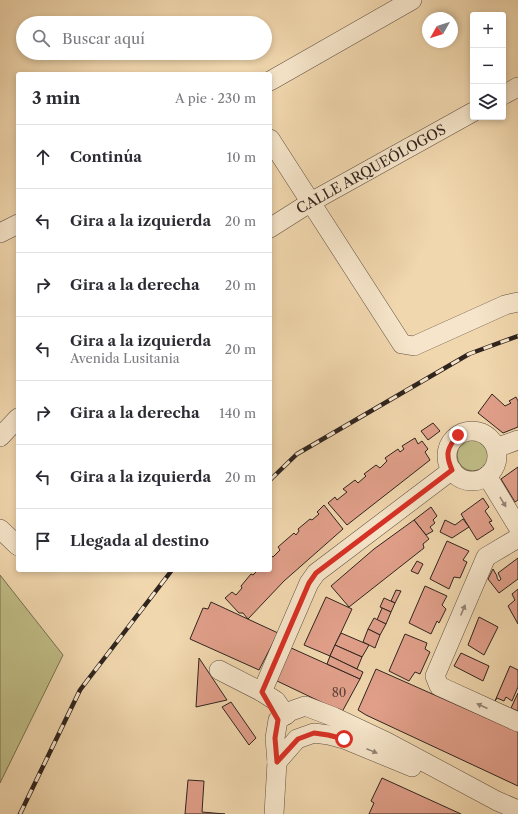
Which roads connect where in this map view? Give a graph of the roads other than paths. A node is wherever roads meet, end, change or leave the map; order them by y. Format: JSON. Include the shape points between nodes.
{"nodes":[{"id":1,"x":412,"y":0,"type":"edge"},
{"id":2,"x":272,"y":80,"type":"edge"},
{"id":3,"x":470,"y":114,"type":"edge"},
{"id":4,"x":272,"y":142,"type":"edge"},
{"id":5,"x":311,"y":202,"type":"junction"},
{"id":6,"x":16,"y":225,"type":"edge"},
{"id":7,"x":272,"y":227,"type":"edge"},
{"id":8,"x":0,"y":233,"type":"edge"},
{"id":9,"x":518,"y":302,"type":"edge"},
{"id":10,"x":16,"y":420,"type":"edge"},
{"id":11,"x":0,"y":437,"type":"edge"},
{"id":12,"x":518,"y":440,"type":"edge"},
{"id":13,"x":496,"y":448,"type":"junction"},
{"id":14,"x":452,"y":470,"type":"junction"},
{"id":15,"x":487,"y":476,"type":"junction"},
{"id":16,"x":518,"y":527,"type":"edge"},
{"id":17,"x":0,"y":529,"type":"edge"},
{"id":18,"x":518,"y":538,"type":"edge"},
{"id":19,"x":16,"y":544,"type":"edge"},
{"id":20,"x":219,"y":670,"type":"dead end"},
{"id":21,"x":263,"y":690,"type":"junction"},
{"id":22,"x":305,"y":706,"type":"junction"},
{"id":23,"x":282,"y":718,"type":"junction"},
{"id":24,"x":518,"y":722,"type":"edge"},
{"id":25,"x":277,"y":762,"type":"junction"},
{"id":26,"x":514,"y":808,"type":"edge"},
{"id":27,"x":274,"y":814,"type":"edge"}],
"edges":[{"from":1,"to":2,"type":"street"},
{"from":3,"to":5,"type":"street","name":"CALLE ARQUEÓLOGOS"},
{"from":4,"to":5,"type":"street"},
{"from":5,"to":7,"type":"street","name":"CALLE ARQUEÓLOGOS"},
{"from":5,"to":9,"type":"street","via":[[402,344],[414,346],[505,305]]},
{"from":6,"to":8,"type":"street"},
{"from":10,"to":11,"type":"street"},
{"from":12,"to":13,"type":"street"},
{"from":13,"to":14,"type":"street","via":[[484,434],[474,431],[458,435],[448,452]]},
{"from":13,"to":15,"type":"street","via":[[496,462]]},
{"from":14,"to":15,"type":"street","via":[[468,481]]},
{"from":14,"to":21,"type":"street","via":[[316,573],[309,583]]},
{"from":15,"to":16,"type":"street","one_way":true},
{"from":17,"to":19,"type":"street"},
{"from":24,"to":18,"type":"street","one_way":true,"via":[[440,686],[435,676],[486,557]]},
{"from":20,"to":21,"type":"street"},
{"from":21,"to":22,"type":"street"},
{"from":21,"to":23,"type":"street","via":[[276,701]]},
{"from":22,"to":23,"type":"street","via":[[291,711]]},
{"from":22,"to":26,"type":"street","via":[[387,742]]},
{"from":23,"to":25,"type":"street"},
{"from":25,"to":26,"type":"street","one_way":true,"via":[[298,739],[314,733],[328,735]]},
{"from":25,"to":27,"type":"street"}]}
